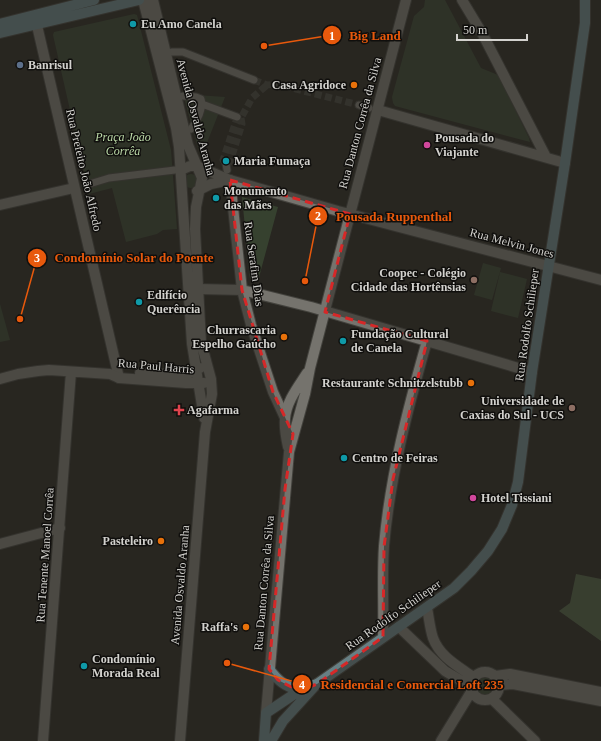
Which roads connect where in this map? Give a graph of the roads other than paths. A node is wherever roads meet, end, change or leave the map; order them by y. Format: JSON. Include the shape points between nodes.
{"nodes":[{"id":1,"x":94,"y":0,"type":"edge"},
{"id":2,"x":139,"y":0,"type":"edge"},
{"id":3,"x":143,"y":0,"type":"edge"},
{"id":4,"x":153,"y":0,"type":"edge"},
{"id":5,"x":406,"y":0,"type":"edge"},
{"id":6,"x":462,"y":0,"type":"edge"},
{"id":7,"x":585,"y":0,"type":"edge"},
{"id":8,"x":36,"y":19,"type":"junction"},
{"id":9,"x":0,"y":24,"type":"edge"},
{"id":10,"x":0,"y":33,"type":"edge"},
{"id":11,"x":172,"y":52,"type":"dead end"},
{"id":12,"x":254,"y":80,"type":"tunnel mouth"},
{"id":13,"x":183,"y":96,"type":"dead end"},
{"id":14,"x":202,"y":104,"type":"junction"},
{"id":15,"x":359,"y":105,"type":"tunnel mouth"},
{"id":16,"x":373,"y":109,"type":"junction"},
{"id":17,"x":238,"y":117,"type":"dead end"},
{"id":18,"x":191,"y":129,"type":"dead end"},
{"id":19,"x":546,"y":157,"type":"junction"},
{"id":20,"x":565,"y":163,"type":"junction"},
{"id":21,"x":197,"y":166,"type":"junction"},
{"id":22,"x":178,"y":170,"type":"junction"},
{"id":23,"x":230,"y":180,"type":"junction"},
{"id":24,"x":86,"y":185,"type":"dead end"},
{"id":25,"x":74,"y":188,"type":"junction"},
{"id":26,"x":182,"y":190,"type":"junction"},
{"id":27,"x":198,"y":191,"type":"junction"},
{"id":28,"x":0,"y":205,"type":"edge"},
{"id":29,"x":350,"y":214,"type":"junction"},
{"id":30,"x":548,"y":266,"type":"junction"},
{"id":31,"x":601,"y":280,"type":"edge"},
{"id":32,"x":198,"y":289,"type":"junction"},
{"id":33,"x":242,"y":290,"type":"junction"},
{"id":34,"x":325,"y":312,"type":"junction"},
{"id":35,"x":427,"y":341,"type":"junction"},
{"id":36,"x":208,"y":367,"type":"junction"},
{"id":37,"x":310,"y":368,"type":"junction"},
{"id":38,"x":196,"y":370,"type":"junction"},
{"id":39,"x":71,"y":372,"type":"junction"},
{"id":40,"x":532,"y":372,"type":"junction"},
{"id":41,"x":115,"y":374,"type":"junction"},
{"id":42,"x":169,"y":378,"type":"junction"},
{"id":43,"x":0,"y":379,"type":"edge"},
{"id":44,"x":211,"y":380,"type":"junction"},
{"id":45,"x":199,"y":383,"type":"junction"},
{"id":46,"x":285,"y":418,"type":"junction"},
{"id":47,"x":205,"y":432,"type":"junction"},
{"id":48,"x":293,"y":434,"type":"junction"},
{"id":49,"x":289,"y":452,"type":"junction"},
{"id":50,"x":60,"y":528,"type":"junction"},
{"id":51,"x":0,"y":544,"type":"edge"},
{"id":52,"x":427,"y":608,"type":"junction"},
{"id":53,"x":399,"y":627,"type":"junction"},
{"id":54,"x":383,"y":637,"type":"junction"},
{"id":55,"x":269,"y":669,"type":"junction"},
{"id":56,"x":497,"y":680,"type":"junction"},
{"id":57,"x":317,"y":684,"type":"junction"},
{"id":58,"x":472,"y":685,"type":"junction"},
{"id":59,"x":299,"y":691,"type":"junction"},
{"id":60,"x":601,"y":692,"type":"edge"},
{"id":61,"x":492,"y":698,"type":"junction"},
{"id":62,"x":601,"y":701,"type":"edge"},
{"id":63,"x":266,"y":713,"type":"junction"},
{"id":64,"x":43,"y":741,"type":"edge"},
{"id":65,"x":180,"y":741,"type":"edge"},
{"id":66,"x":264,"y":741,"type":"edge"},
{"id":67,"x":271,"y":741,"type":"edge"},
{"id":68,"x":441,"y":741,"type":"edge"},
{"id":69,"x":535,"y":741,"type":"edge"}],
"edges":[{"from":1,"to":8,"type":"main road"},
{"from":2,"to":8,"type":"main road"},
{"from":3,"to":22,"type":"street","name":"Avenida Osvaldo Aranha","via":[[176,128]]},
{"from":4,"to":21,"type":"street","name":"Avenida Osvaldo Aranha","via":[[188,145]]},
{"from":5,"to":16,"type":"street","name":"Rua Danton Corrêa da Silva"},
{"from":6,"to":19,"type":"street","via":[[486,40]]},
{"from":7,"to":20,"type":"main road","name":"Rua Rodolfo Schilieper","via":[[585,23]]},
{"from":8,"to":9,"type":"main road"},
{"from":8,"to":10,"type":"main road"},
{"from":8,"to":25,"type":"street","name":"Rua Prefeito João Alfredo"},
{"from":11,"to":12,"type":"street","via":[[183,52]]},
{"from":13,"to":14,"type":"street","via":[[199,98]]},
{"from":14,"to":17,"type":"street"},
{"from":14,"to":18,"type":"street"},
{"from":15,"to":16,"type":"street"},
{"from":16,"to":19,"type":"street"},
{"from":16,"to":29,"type":"street","name":"Rua Danton Corrêa da Silva"},
{"from":19,"to":20,"type":"street"},
{"from":20,"to":30,"type":"main road","name":"Rua Rodolfo Schilieper"},
{"from":21,"to":22,"type":"street"},
{"from":21,"to":23,"type":"street","name":"Rua Melvin Jones"},
{"from":21,"to":27,"type":"street","name":"Avenida Osvaldo Aranha","via":[[202,178]]},
{"from":22,"to":24,"type":"street","via":[[110,178]]},
{"from":22,"to":26,"type":"street","name":"Avenida Osvaldo Aranha"},
{"from":23,"to":27,"type":"street","name":"Rua Melvin Jones","via":[[211,184]]},
{"from":23,"to":29,"type":"street","name":"Rua Melvin Jones"},
{"from":23,"to":33,"type":"street","name":"Rua Serafim Dias"},
{"from":25,"to":28,"type":"street"},
{"from":25,"to":41,"type":"street","name":"Rua Prefeito João Alfredo"},
{"from":26,"to":27,"type":"street"},
{"from":26,"to":38,"type":"street","name":"Avenida Osvaldo Aranha"},
{"from":27,"to":32,"type":"street","name":"Avenida Osvaldo Aranha","via":[[195,229]]},
{"from":29,"to":30,"type":"street","name":"Rua Melvin Jones"},
{"from":29,"to":34,"type":"street","name":"Rua Danton Corrêa da Silva"},
{"from":30,"to":31,"type":"street","name":"Rua Melvin Jones"},
{"from":30,"to":40,"type":"main road","name":"Rua Rodolfo Schilieper"},
{"from":32,"to":33,"type":"street"},
{"from":32,"to":36,"type":"street","name":"Avenida Osvaldo Aranha","via":[[201,342]]},
{"from":33,"to":34,"type":"street"},
{"from":33,"to":46,"type":"street","name":"Rua Serafim Dias","via":[[273,392]]},
{"from":34,"to":35,"type":"street"},
{"from":34,"to":37,"type":"street","name":"Rua Danton Corrêa da Silva"},
{"from":35,"to":40,"type":"street"},
{"from":35,"to":54,"type":"street","via":[[406,416],[393,479],[384,546]]},
{"from":36,"to":38,"type":"street","name":"Rua Paul Harris"},
{"from":36,"to":44,"type":"street","name":"Avenida Osvaldo Aranha"},
{"from":37,"to":46,"type":"street","name":"Rua Danton Corrêa da Silva","via":[[289,404]]},
{"from":37,"to":48,"type":"street","name":"Rua Danton Corrêa da Silva","via":[[306,394]]},
{"from":38,"to":42,"type":"street","name":"Rua Paul Harris"},
{"from":38,"to":45,"type":"street","name":"Avenida Osvaldo Aranha"},
{"from":39,"to":41,"type":"street","name":"Rua Paul Harris"},
{"from":39,"to":43,"type":"street","name":"Rua Paul Harris","via":[[38,371]]},
{"from":39,"to":50,"type":"street","name":"Rua Tenente Manoel Corrêa"},
{"from":40,"to":52,"type":"main road","name":"Rua Rodolfo Schilieper","via":[[518,482],[502,528],[488,551],[471,571],[454,588]]},
{"from":41,"to":42,"type":"street","name":"Rua Paul Harris"},
{"from":42,"to":45,"type":"street","name":"Rua Paul Harris"},
{"from":44,"to":45,"type":"street","name":"Rua Paul Harris"},
{"from":44,"to":47,"type":"street","name":"Avenida Osvaldo Aranha","via":[[212,394]]},
{"from":45,"to":47,"type":"street","name":"Avenida Osvaldo Aranha"},
{"from":46,"to":48,"type":"street","name":"Rua Serafim Dias"},
{"from":46,"to":49,"type":"street","name":"Rua Danton Corrêa da Silva"},
{"from":47,"to":65,"type":"street","name":"Avenida Osvaldo Aranha"},
{"from":48,"to":49,"type":"street","name":"Rua Danton Corrêa da Silva"},
{"from":49,"to":55,"type":"street","name":"Rua Danton Corrêa da Silva"},
{"from":50,"to":51,"type":"street"},
{"from":50,"to":64,"type":"street","name":"Rua Tenente Manoel Corrêa"},
{"from":52,"to":53,"type":"main road","name":"Rua Rodolfo Schilieper"},
{"from":52,"to":58,"type":"street","via":[[433,638],[438,648]]},
{"from":53,"to":54,"type":"main road","name":"Rua Rodolfo Schilieper"},
{"from":53,"to":58,"type":"street","via":[[445,671]]},
{"from":54,"to":57,"type":"main road","name":"Rua Rodolfo Schilieper"},
{"from":55,"to":59,"type":"main road","via":[[278,680]]},
{"from":55,"to":63,"type":"street","name":"Rua Danton Corrêa da Silva"},
{"from":56,"to":58,"type":"street","via":[[491,673],[482,672]]},
{"from":56,"to":60,"type":"street","via":[[510,674]]},
{"from":56,"to":61,"type":"street","via":[[498,690]]},
{"from":56,"to":62,"type":"street"},
{"from":57,"to":59,"type":"main road","name":"Rua Rodolfo Schilieper"},
{"from":57,"to":67,"type":"main road","name":"Rua Rodolfo Schilieper","via":[[283,721]]},
{"from":58,"to":61,"type":"street","via":[[475,697],[480,700]]},
{"from":58,"to":68,"type":"street"},
{"from":59,"to":63,"type":"main road","name":"Rua Rodolfo Schilieper"},
{"from":61,"to":69,"type":"street"},
{"from":63,"to":66,"type":"main road","name":"Rua Danton Corrêa da Silva"}]}
